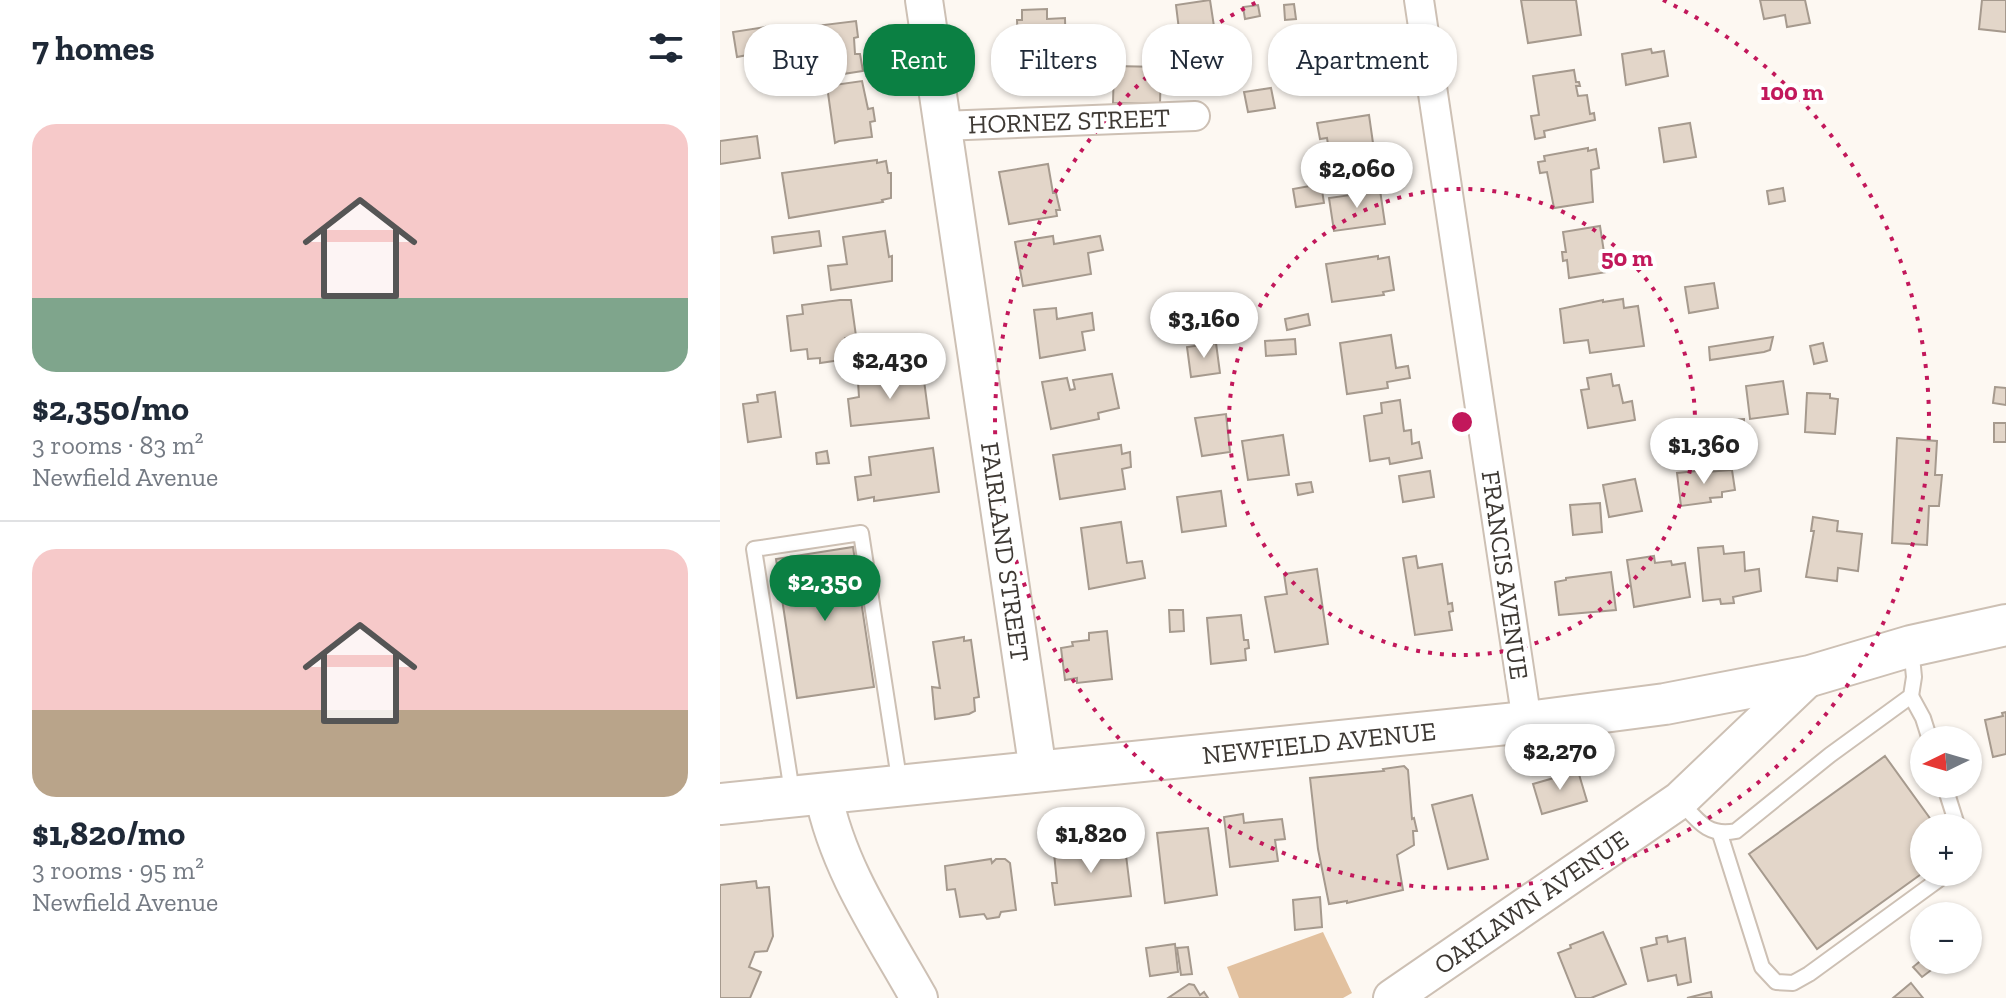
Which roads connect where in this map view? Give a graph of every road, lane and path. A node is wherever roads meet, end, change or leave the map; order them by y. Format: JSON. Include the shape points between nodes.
{"nodes":[{"id":1,"x":924,"y":0,"type":"edge"},
{"id":2,"x":1419,"y":0,"type":"edge"},
{"id":3,"x":1195,"y":116,"type":"dead end"},
{"id":4,"x":942,"y":126,"type":"junction"},
{"id":5,"x":2006,"y":625,"type":"edge"},
{"id":6,"x":1911,"y":646,"type":"junction"},
{"id":7,"x":1810,"y":676,"type":"junction"},
{"id":8,"x":1911,"y":696,"type":"junction"},
{"id":9,"x":1527,"y":722,"type":"junction"},
{"id":10,"x":1926,"y":726,"type":"edge"},
{"id":11,"x":1038,"y":771,"type":"junction"},
{"id":12,"x":900,"y":785,"type":"junction"},
{"id":13,"x":808,"y":795,"type":"junction"},
{"id":14,"x":1680,"y":800,"type":"junction"},
{"id":15,"x":720,"y":804,"type":"edge"},
{"id":16,"x":1720,"y":834,"type":"junction"},
{"id":17,"x":1930,"y":886,"type":"edge"},
{"id":18,"x":919,"y":998,"type":"edge"},
{"id":19,"x":1392,"y":998,"type":"edge"}],
"edges":[{"from":1,"to":4,"type":"street","name":"FAIRLAND STREET"},
{"from":2,"to":9,"type":"street","name":"FRANCIS AVENUE"},
{"from":3,"to":4,"type":"street","name":"HORNEZ STREET"},
{"from":4,"to":11,"type":"street","name":"FAIRLAND STREET"},
{"from":5,"to":6,"type":"main road","name":"NEWFIELD AVENUE"},
{"from":6,"to":7,"type":"main road","name":"NEWFIELD AVENUE"},
{"from":6,"to":8,"type":"lane"},
{"from":7,"to":9,"type":"main road","name":"NEWFIELD AVENUE","via":[[1665,704]]},
{"from":7,"to":14,"type":"street","name":"OAKLAWN AVENUE"},
{"from":8,"to":10,"type":"lane"},
{"from":8,"to":16,"type":"lane","via":[[1736,831]]},
{"from":9,"to":11,"type":"main road","name":"NEWFIELD AVENUE"},
{"from":11,"to":12,"type":"main road","name":"NEWFIELD AVENUE"},
{"from":12,"to":13,"type":"main road","name":"NEWFIELD AVENUE"},
{"from":12,"to":13,"type":"lane","via":[[861,533],[754,549]]},
{"from":13,"to":15,"type":"main road","name":"NEWFIELD AVENUE"},
{"from":13,"to":18,"type":"street"},
{"from":14,"to":16,"type":"lane"},
{"from":14,"to":19,"type":"street","name":"OAKLAWN AVENUE"},
{"from":16,"to":17,"type":"lane","via":[[1762,967],[1776,982],[1793,983],[1809,974]]}]}
